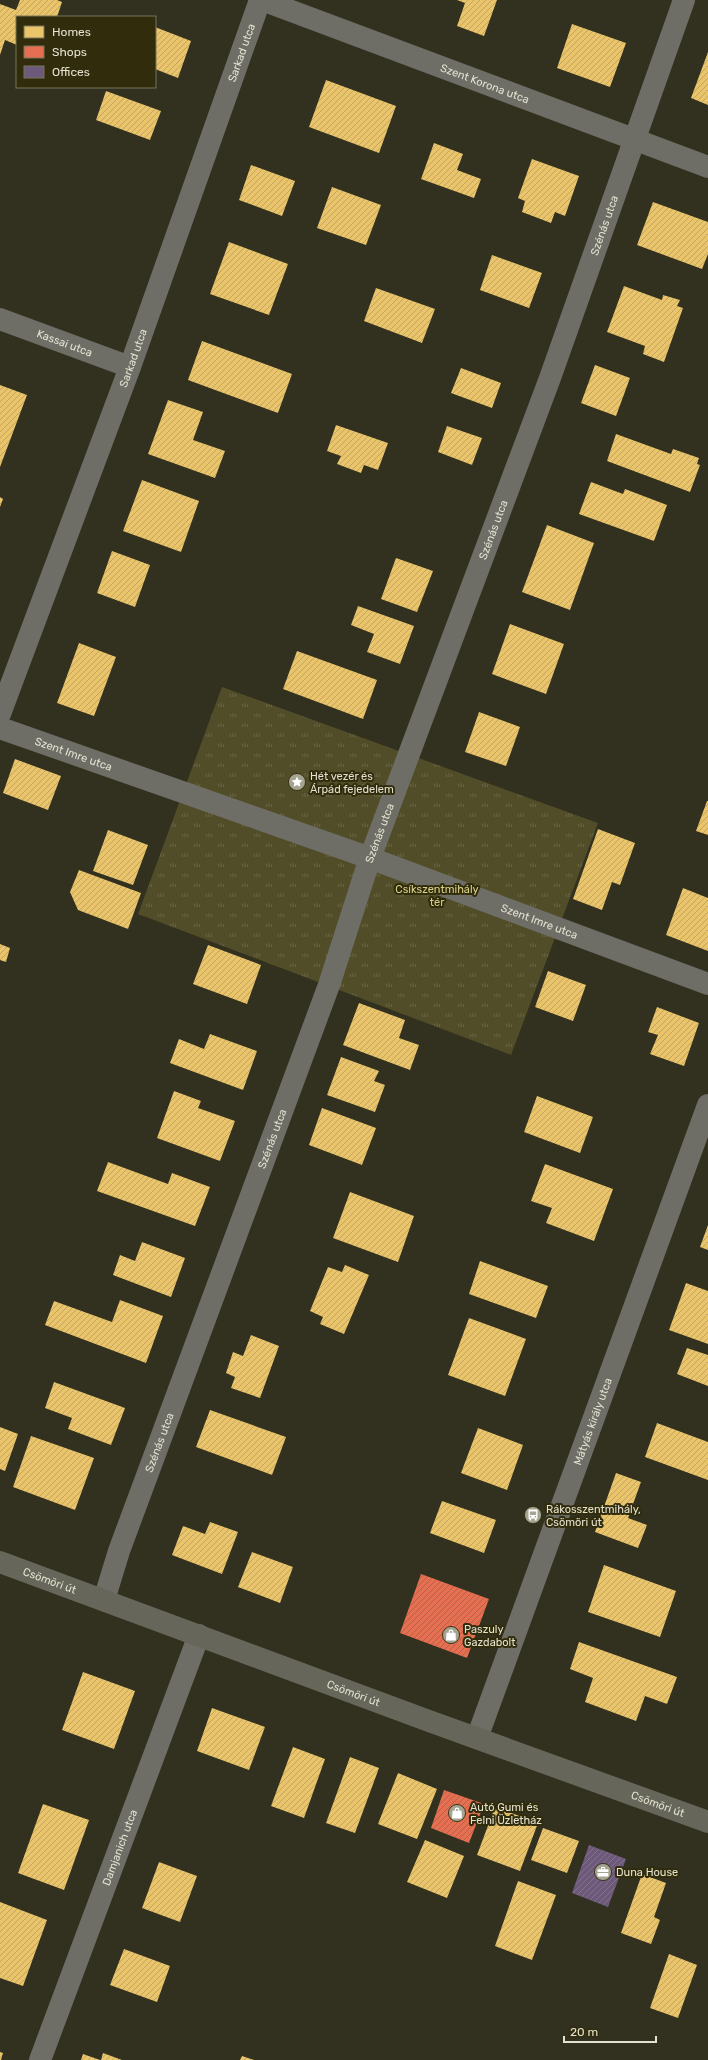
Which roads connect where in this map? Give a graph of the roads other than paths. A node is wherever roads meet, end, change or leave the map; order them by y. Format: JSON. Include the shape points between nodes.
{"nodes":[{"id":1,"x":261,"y":0,"type":"edge"},
{"id":2,"x":684,"y":0,"type":"edge"},
{"id":3,"x":634,"y":139,"type":"junction"},
{"id":4,"x":708,"y":167,"type":"edge"},
{"id":5,"x":0,"y":319,"type":"edge"},
{"id":6,"x":130,"y":367,"type":"junction"},
{"id":7,"x":0,"y":714,"type":"edge"},
{"id":8,"x":0,"y":728,"type":"edge"},
{"id":9,"x":370,"y":858,"type":"junction"},
{"id":10,"x":708,"y":984,"type":"edge"},
{"id":11,"x":708,"y":1105,"type":"edge"},
{"id":12,"x":0,"y":1562,"type":"edge"},
{"id":13,"x":104,"y":1600,"type":"junction"},
{"id":14,"x":198,"y":1635,"type":"junction"},
{"id":15,"x":477,"y":1738,"type":"junction"},
{"id":16,"x":708,"y":1822,"type":"edge"},
{"id":17,"x":40,"y":2060,"type":"edge"}],
"edges":[{"from":1,"to":3,"type":"street","name":"Szent Korona utca"},
{"from":1,"to":6,"type":"street","name":"Sarkad utca"},
{"from":2,"to":3,"type":"street","name":"Szénás utca"},
{"from":3,"to":4,"type":"street","name":"Szent Korona utca"},
{"from":3,"to":9,"type":"street","name":"Szénás utca","via":[[547,386]]},
{"from":5,"to":6,"type":"street","name":"Kassai utca"},
{"from":6,"to":7,"type":"street","name":"Sarkad utca"},
{"from":8,"to":9,"type":"street","name":"Szent Imre utca"},
{"from":9,"to":10,"type":"street","name":"Szent Imre utca"},
{"from":9,"to":13,"type":"street","name":"Szénás utca","via":[[329,985],[122,1544]]},
{"from":11,"to":15,"type":"street","name":"Mátyás király utca"},
{"from":12,"to":13,"type":"main road","name":"Csömöri út"},
{"from":13,"to":14,"type":"main road","name":"Csömöri út"},
{"from":14,"to":15,"type":"main road","name":"Csömöri út"},
{"from":14,"to":17,"type":"street","name":"Damjanich utca"},
{"from":15,"to":16,"type":"main road","name":"Csömöri út"}]}
